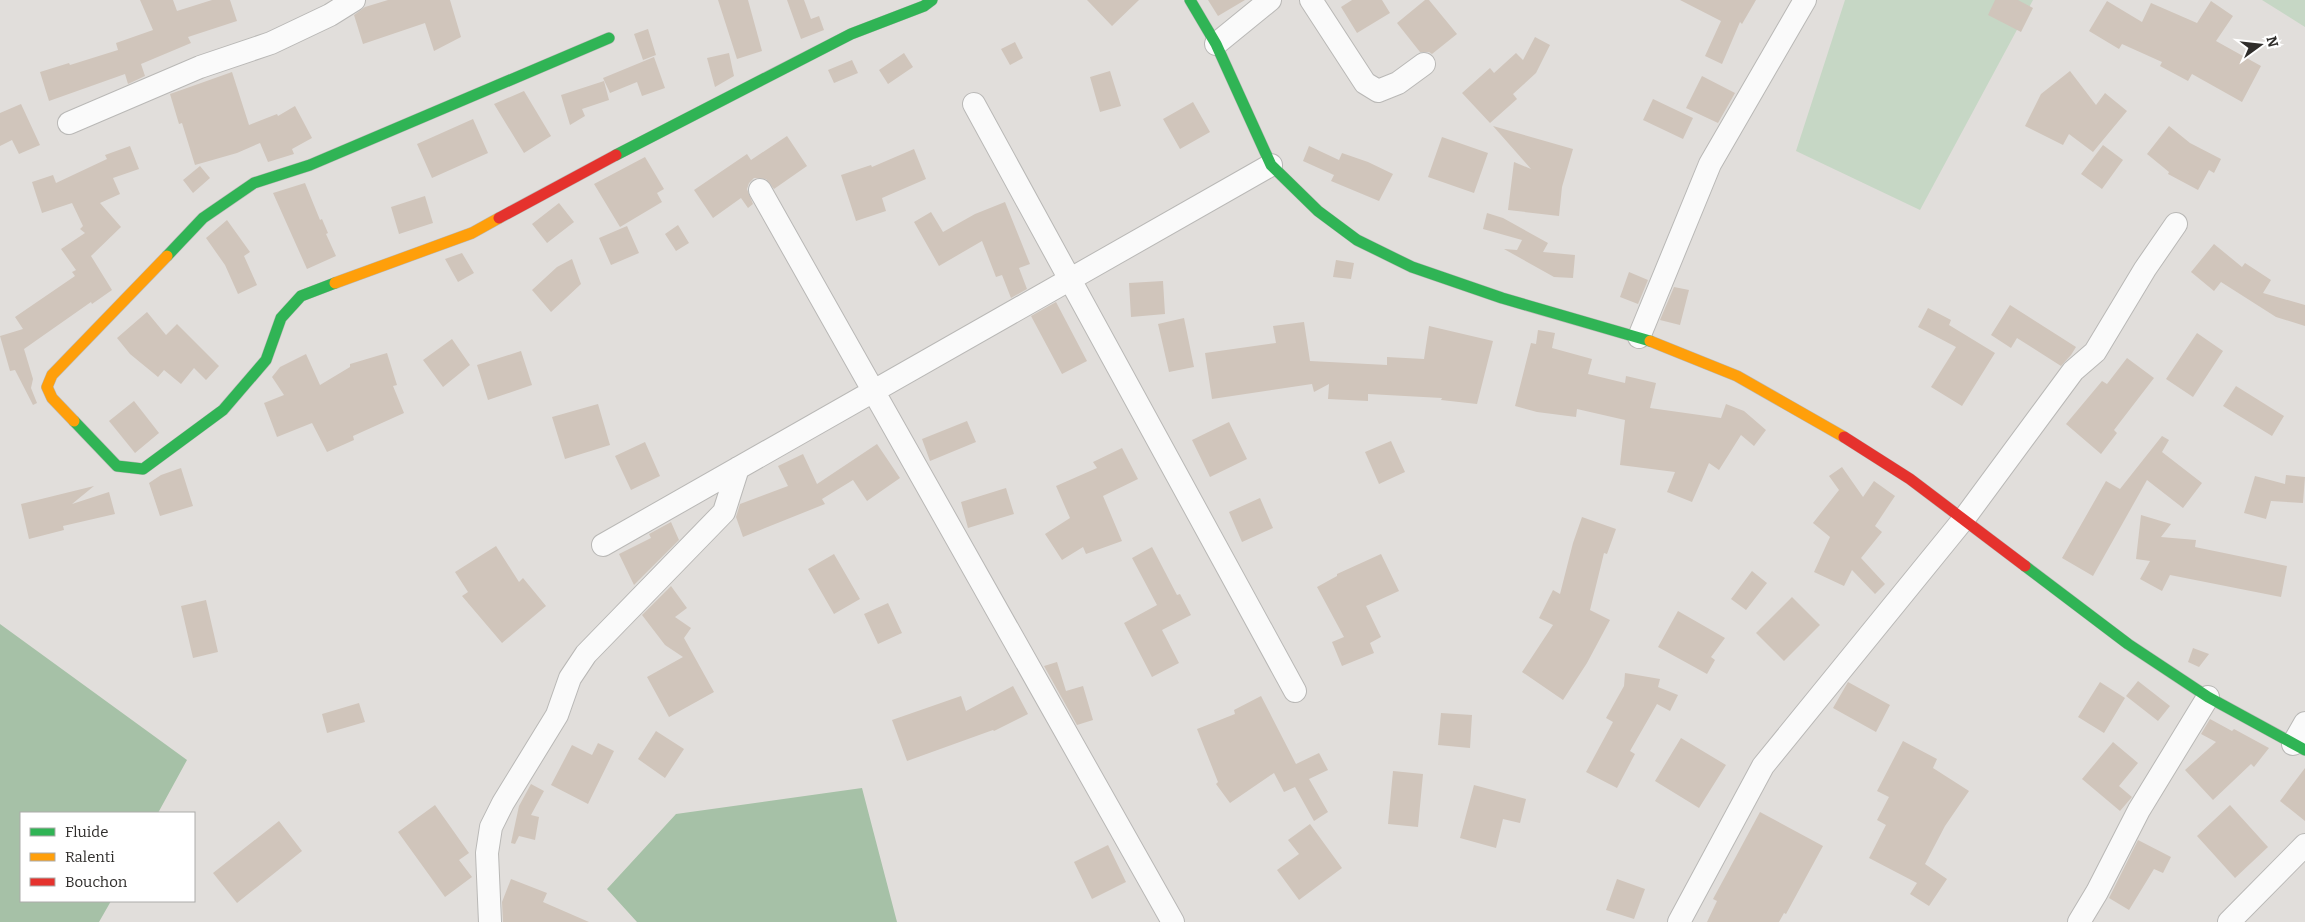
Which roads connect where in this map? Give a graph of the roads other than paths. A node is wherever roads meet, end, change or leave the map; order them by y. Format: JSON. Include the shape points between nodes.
{"nodes":[{"id":1,"x":354,"y":0,"type":"edge"},
{"id":2,"x":932,"y":0,"type":"edge"},
{"id":3,"x":1190,"y":0,"type":"edge"},
{"id":4,"x":1270,"y":0,"type":"edge"},
{"id":5,"x":1311,"y":0,"type":"edge"},
{"id":6,"x":1805,"y":0,"type":"edge"},
{"id":7,"x":609,"y":38,"type":"dead end"},
{"id":8,"x":1216,"y":44,"type":"junction"},
{"id":9,"x":1424,"y":64,"type":"dead end"},
{"id":10,"x":974,"y":104,"type":"dead end"},
{"id":11,"x":69,"y":123,"type":"dead end"},
{"id":12,"x":1271,"y":165,"type":"junction"},
{"id":13,"x":760,"y":190,"type":"dead end"},
{"id":14,"x":2176,"y":224,"type":"dead end"},
{"id":15,"x":1071,"y":279,"type":"junction"},
{"id":16,"x":1639,"y":337,"type":"junction"},
{"id":17,"x":874,"y":390,"type":"junction"},
{"id":18,"x":738,"y":468,"type":"junction"},
{"id":19,"x":1963,"y":520,"type":"junction"},
{"id":20,"x":603,"y":545,"type":"dead end"},
{"id":21,"x":1295,"y":691,"type":"dead end"},
{"id":22,"x":2208,"y":697,"type":"junction"},
{"id":23,"x":2305,"y":723,"type":"edge"},
{"id":24,"x":2299,"y":747,"type":"edge"},
{"id":25,"x":2305,"y":845,"type":"edge"},
{"id":26,"x":490,"y":922,"type":"edge"},
{"id":27,"x":1172,"y":922,"type":"edge"},
{"id":28,"x":1679,"y":922,"type":"edge"},
{"id":29,"x":2079,"y":922,"type":"edge"},
{"id":30,"x":2229,"y":922,"type":"edge"}],
"edges":[{"from":1,"to":11,"type":"street","via":[[271,42],[200,67]]},
{"from":2,"to":7,"type":"street","via":[[851,34],[540,194],[472,233],[301,296],[281,318],[266,360],[223,410],[143,469],[117,466],[52,398],[47,387],[52,375],[203,218],[254,183],[310,165]]},
{"from":3,"to":8,"type":"street"},
{"from":4,"to":8,"type":"street"},
{"from":5,"to":9,"type":"street","via":[[1365,83],[1378,91],[1398,84]]},
{"from":6,"to":16,"type":"street","via":[[1710,164]]},
{"from":8,"to":12,"type":"street"},
{"from":10,"to":15,"type":"street"},
{"from":12,"to":15,"type":"street"},
{"from":12,"to":16,"type":"street","via":[[1318,211],[1357,240],[1412,266],[1502,298]]},
{"from":13,"to":17,"type":"street"},
{"from":14,"to":19,"type":"street","via":[[2095,352],[2072,371]]},
{"from":15,"to":17,"type":"street"},
{"from":15,"to":21,"type":"street"},
{"from":16,"to":19,"type":"street","via":[[1737,376],[1829,427],[1910,479]]},
{"from":17,"to":18,"type":"street"},
{"from":17,"to":27,"type":"street"},
{"from":18,"to":20,"type":"street"},
{"from":18,"to":26,"type":"street","via":[[724,512],[586,654],[570,678],[557,715],[491,827],[487,853]]},
{"from":19,"to":22,"type":"street","via":[[2128,644]]},
{"from":19,"to":28,"type":"street","via":[[1763,766]]},
{"from":22,"to":24,"type":"street"},
{"from":22,"to":29,"type":"street","via":[[2139,810]]},
{"from":23,"to":24,"type":"street"},
{"from":25,"to":30,"type":"street"}]}
